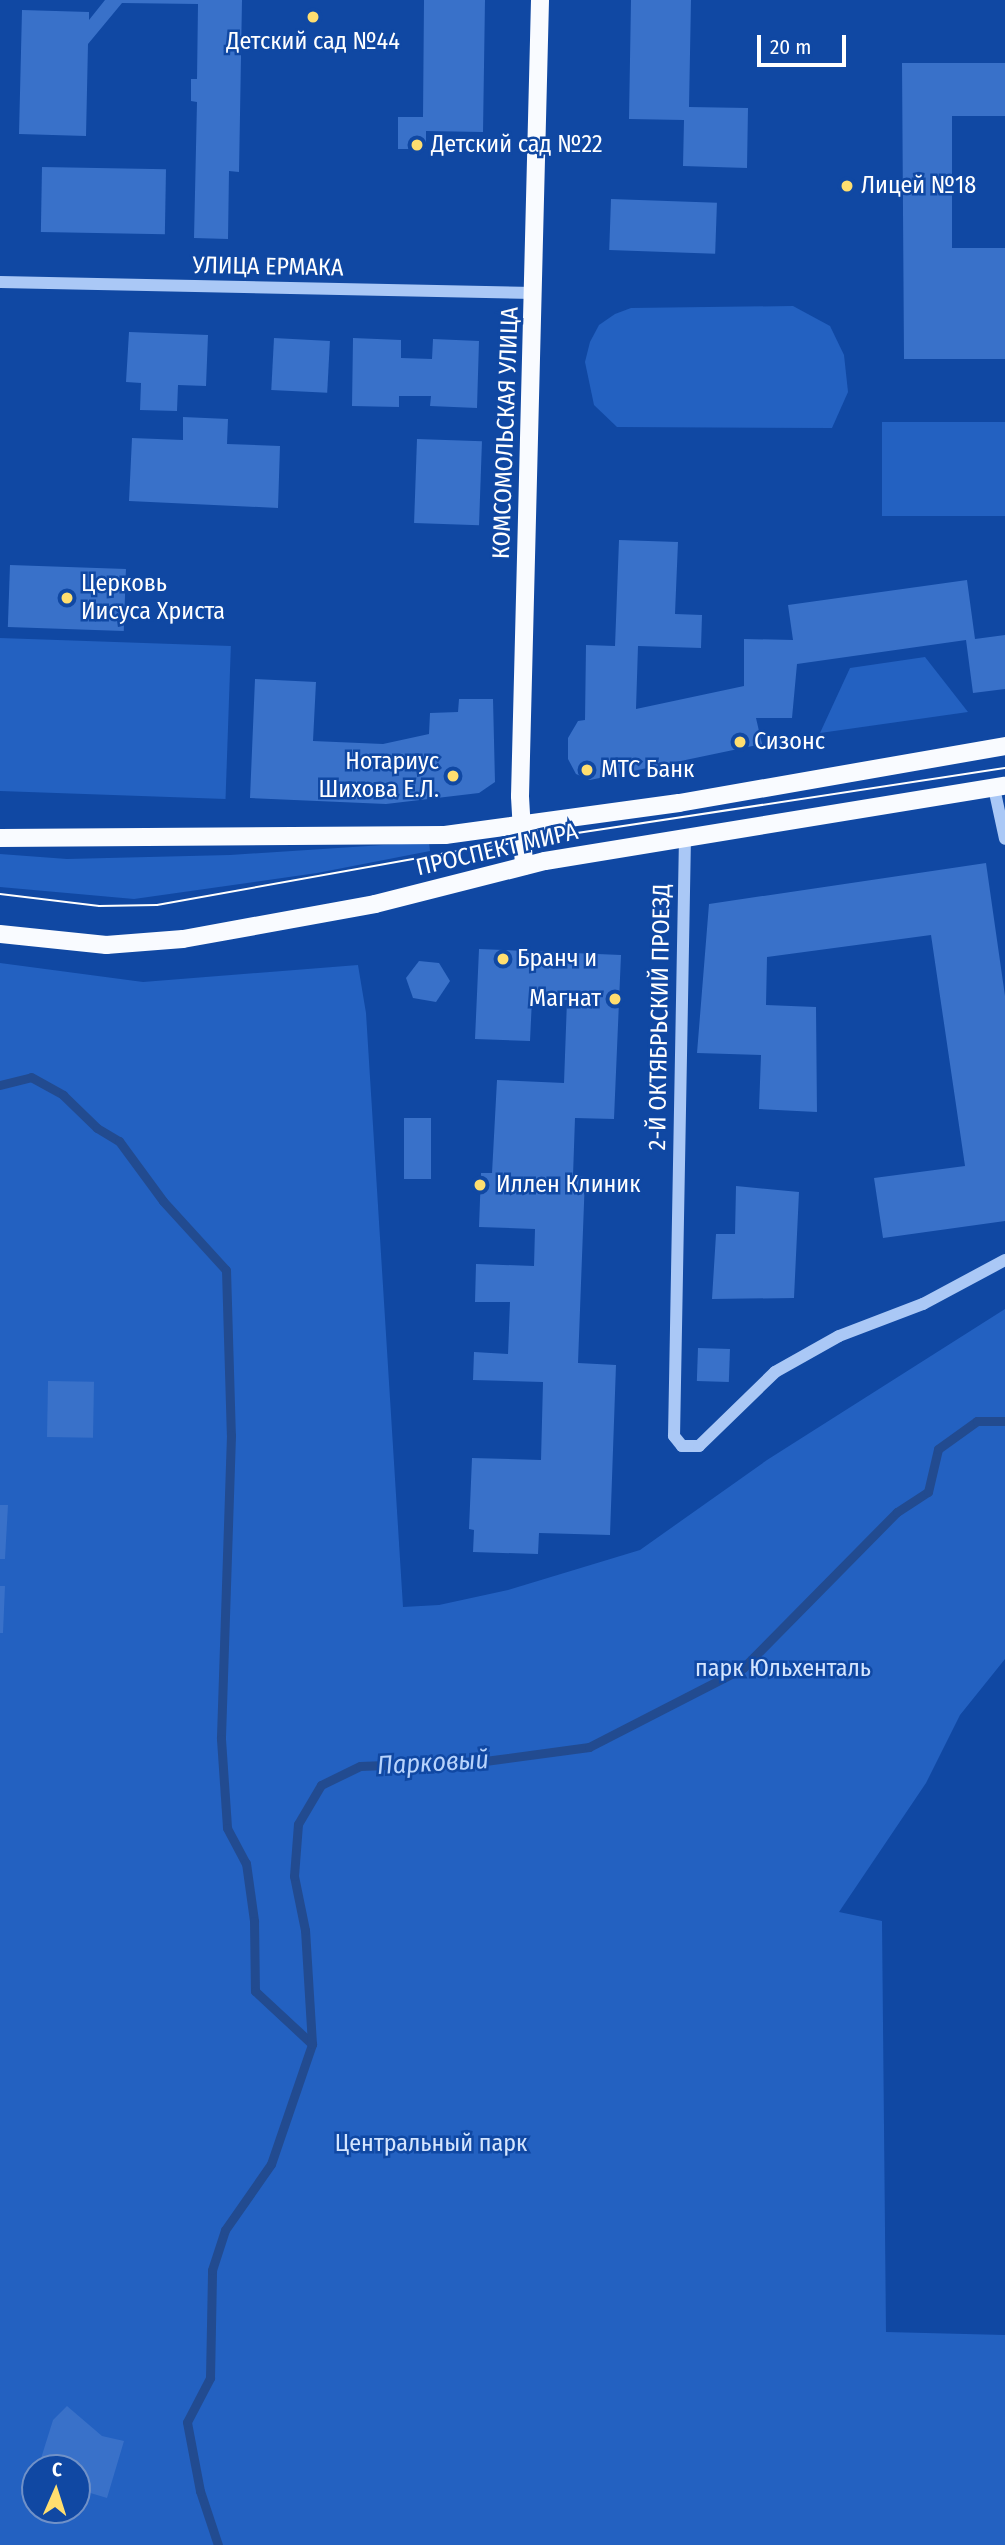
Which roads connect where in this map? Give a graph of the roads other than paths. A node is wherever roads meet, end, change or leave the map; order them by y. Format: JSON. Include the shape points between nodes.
{"nodes":[{"id":1,"x":540,"y":0,"type":"edge"},
{"id":2,"x":0,"y":282,"type":"edge"},
{"id":3,"x":534,"y":293,"type":"junction"},
{"id":4,"x":1005,"y":746,"type":"edge"},
{"id":5,"x":1000,"y":787,"type":"edge"},
{"id":6,"x":521,"y":826,"type":"junction"},
{"id":7,"x":685,"y":837,"type":"junction"},
{"id":8,"x":0,"y":838,"type":"edge"},
{"id":9,"x":1005,"y":839,"type":"edge"},
{"id":10,"x":524,"y":866,"type":"junction"},
{"id":11,"x":0,"y":934,"type":"edge"},
{"id":12,"x":1005,"y":1260,"type":"edge"}],
"edges":[{"from":1,"to":3,"type":"main road","name":"КОМСОМОЛЬСКАЯ УЛИЦА"},
{"from":2,"to":3,"type":"street","name":"УЛИЦА ЕРМАКА"},
{"from":3,"to":6,"type":"main road","name":"КОМСОМОЛЬСКАЯ УЛИЦА"},
{"from":4,"to":6,"type":"main road","name":"ПРОСПЕКТ МИРА"},
{"from":5,"to":7,"type":"main road","name":"ПРОСПЕКТ МИРА"},
{"from":5,"to":9,"type":"street"},
{"from":6,"to":8,"type":"main road","name":"ПРОСПЕКТ МИРА","via":[[445,835]]},
{"from":6,"to":10,"type":"main road","name":"КОМСОМОЛЬСКАЯ УЛИЦА"},
{"from":7,"to":10,"type":"main road","name":"ПРОСПЕКТ МИРА"},
{"from":7,"to":12,"type":"street","name":"2-Й ОКТЯБРЬСКИЙ ПРОЕЗД","via":[[674,1436],[682,1446],[699,1446],[775,1372],[839,1336],[923,1304]]},
{"from":10,"to":11,"type":"main road","name":"ПРОСПЕКТ МИРА","via":[[374,904],[183,939],[106,945]]}]}
